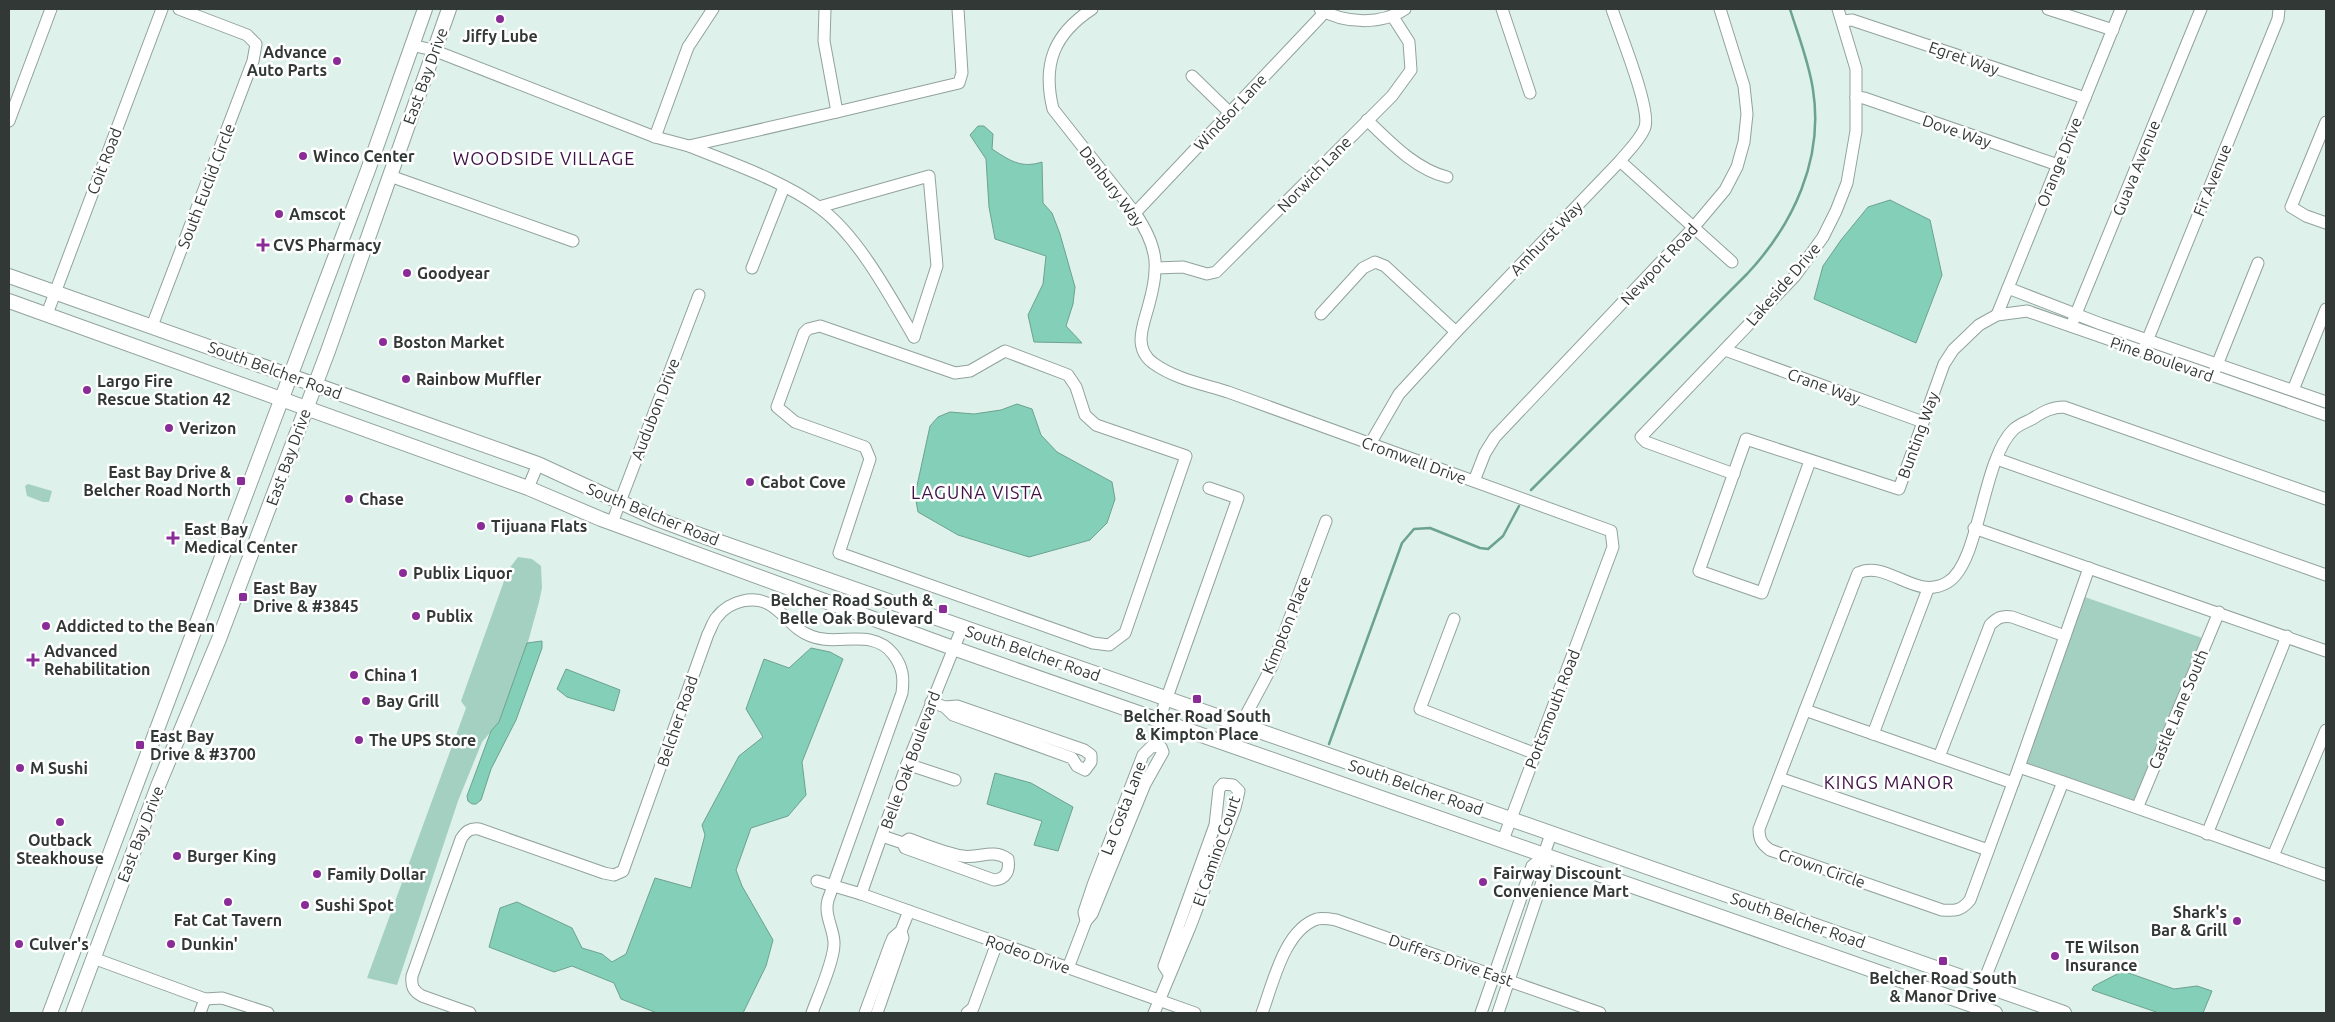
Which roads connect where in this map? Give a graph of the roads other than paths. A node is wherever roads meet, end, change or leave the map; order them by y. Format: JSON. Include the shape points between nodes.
{"nodes":[{"id":1,"x":51,"y":9,"type":"edge"},
{"id":2,"x":162,"y":9,"type":"edge"},
{"id":3,"x":179,"y":9,"type":"edge"},
{"id":4,"x":425,"y":9,"type":"edge"},
{"id":5,"x":449,"y":9,"type":"edge"},
{"id":6,"x":713,"y":9,"type":"edge"},
{"id":7,"x":825,"y":9,"type":"edge"},
{"id":8,"x":958,"y":9,"type":"edge"},
{"id":9,"x":1092,"y":9,"type":"edge"},
{"id":10,"x":1405,"y":9,"type":"edge"},
{"id":11,"x":1502,"y":9,"type":"edge"},
{"id":12,"x":1612,"y":9,"type":"edge"},
{"id":13,"x":1720,"y":9,"type":"edge"},
{"id":14,"x":1838,"y":9,"type":"edge"},
{"id":15,"x":2048,"y":9,"type":"edge"},
{"id":16,"x":2121,"y":9,"type":"edge"},
{"id":17,"x":2201,"y":9,"type":"edge"},
{"id":18,"x":2279,"y":9,"type":"edge"},
{"id":19,"x":1322,"y":10,"type":"edge"},
{"id":20,"x":1393,"y":17,"type":"junction"},
{"id":21,"x":1842,"y":21,"type":"junction"},
{"id":22,"x":2113,"y":30,"type":"junction"},
{"id":23,"x":411,"y":45,"type":"junction"},
{"id":24,"x":433,"y":50,"type":"junction"},
{"id":25,"x":1192,"y":76,"type":"dead end"},
{"id":26,"x":1530,"y":92,"type":"dead end"},
{"id":27,"x":1856,"y":97,"type":"junction"},
{"id":28,"x":2085,"y":98,"type":"junction"},
{"id":29,"x":837,"y":112,"type":"junction"},
{"id":30,"x":1230,"y":113,"type":"junction"},
{"id":31,"x":1367,"y":120,"type":"junction"},
{"id":32,"x":9,"y":121,"type":"edge"},
{"id":33,"x":2326,"y":122,"type":"edge"},
{"id":34,"x":655,"y":137,"type":"junction"},
{"id":35,"x":689,"y":146,"type":"junction"},
{"id":36,"x":1620,"y":161,"type":"junction"},
{"id":37,"x":2058,"y":165,"type":"junction"},
{"id":38,"x":390,"y":176,"type":"junction"},
{"id":39,"x":1447,"y":177,"type":"dead end"},
{"id":40,"x":784,"y":187,"type":"junction"},
{"id":41,"x":820,"y":207,"type":"junction"},
{"id":42,"x":1135,"y":213,"type":"junction"},
{"id":43,"x":2326,"y":223,"type":"edge"},
{"id":44,"x":1693,"y":228,"type":"junction"},
{"id":45,"x":572,"y":241,"type":"dead end"},
{"id":46,"x":1732,"y":262,"type":"dead end"},
{"id":47,"x":2258,"y":262,"type":"dead end"},
{"id":48,"x":752,"y":268,"type":"dead end"},
{"id":49,"x":1156,"y":268,"type":"junction"},
{"id":50,"x":9,"y":276,"type":"edge"},
{"id":51,"x":2008,"y":288,"type":"junction"},
{"id":52,"x":55,"y":292,"type":"junction"},
{"id":53,"x":699,"y":295,"type":"dead end"},
{"id":54,"x":9,"y":301,"type":"edge"},
{"id":55,"x":2326,"y":308,"type":"edge"},
{"id":56,"x":47,"y":314,"type":"junction"},
{"id":57,"x":1321,"y":314,"type":"dead end"},
{"id":58,"x":1997,"y":315,"type":"junction"},
{"id":59,"x":2076,"y":315,"type":"junction"},
{"id":60,"x":152,"y":326,"type":"junction"},
{"id":61,"x":2071,"y":326,"type":"junction"},
{"id":62,"x":1456,"y":332,"type":"junction"},
{"id":63,"x":2147,"y":339,"type":"junction"},
{"id":64,"x":1725,"y":350,"type":"junction"},
{"id":65,"x":2142,"y":351,"type":"junction"},
{"id":66,"x":2216,"y":365,"type":"junction"},
{"id":67,"x":1169,"y":373,"type":"joint"},
{"id":68,"x":290,"y":376,"type":"junction"},
{"id":69,"x":2212,"y":376,"type":"junction"},
{"id":70,"x":315,"y":385,"type":"junction"},
{"id":71,"x":2293,"y":390,"type":"junction"},
{"id":72,"x":281,"y":400,"type":"junction"},
{"id":73,"x":2326,"y":402,"type":"edge"},
{"id":74,"x":306,"y":409,"type":"junction"},
{"id":75,"x":2326,"y":415,"type":"edge"},
{"id":76,"x":1923,"y":422,"type":"junction"},
{"id":77,"x":1370,"y":444,"type":"junction"},
{"id":78,"x":1997,"y":459,"type":"junction"},
{"id":79,"x":1810,"y":461,"type":"junction"},
{"id":80,"x":538,"y":464,"type":"junction"},
{"id":81,"x":1734,"y":474,"type":"junction"},
{"id":82,"x":1474,"y":481,"type":"junction"},
{"id":83,"x":528,"y":488,"type":"junction"},
{"id":84,"x":1208,"y":488,"type":"dead end"},
{"id":85,"x":2326,"y":499,"type":"edge"},
{"id":86,"x":620,"y":502,"type":"junction"},
{"id":87,"x":1326,"y":521,"type":"dead end"},
{"id":88,"x":612,"y":523,"type":"junction"},
{"id":89,"x":1974,"y":528,"type":"junction"},
{"id":90,"x":2089,"y":568,"type":"junction"},
{"id":91,"x":2326,"y":575,"type":"edge"},
{"id":92,"x":1602,"y":579,"type":"joint"},
{"id":93,"x":1928,"y":589,"type":"junction"},
{"id":94,"x":973,"y":601,"type":"joint"},
{"id":95,"x":2219,"y":612,"type":"junction"},
{"id":96,"x":1454,"y":619,"type":"dead end"},
{"id":97,"x":962,"y":628,"type":"junction"},
{"id":98,"x":2066,"y":636,"type":"junction"},
{"id":99,"x":2287,"y":636,"type":"junction"},
{"id":100,"x":953,"y":648,"type":"junction"},
{"id":101,"x":2326,"y":651,"type":"edge"},
{"id":102,"x":1166,"y":700,"type":"junction"},
{"id":103,"x":931,"y":702,"type":"junction"},
{"id":104,"x":945,"y":707,"type":"junction"},
{"id":105,"x":1805,"y":710,"type":"junction"},
{"id":106,"x":1158,"y":720,"type":"junction"},
{"id":107,"x":1240,"y":726,"type":"junction"},
{"id":108,"x":2326,"y":730,"type":"edge"},
{"id":109,"x":1873,"y":734,"type":"junction"},
{"id":110,"x":1536,"y":754,"type":"junction"},
{"id":111,"x":1939,"y":758,"type":"junction"},
{"id":112,"x":907,"y":764,"type":"junction"},
{"id":113,"x":2019,"y":767,"type":"junction"},
{"id":114,"x":1779,"y":778,"type":"junction"},
{"id":115,"x":955,"y":780,"type":"dead end"},
{"id":116,"x":2063,"y":782,"type":"junction"},
{"id":117,"x":2013,"y":783,"type":"junction"},
{"id":118,"x":2138,"y":806,"type":"junction"},
{"id":119,"x":1510,"y":820,"type":"junction"},
{"id":120,"x":1551,"y":834,"type":"junction"},
{"id":121,"x":2206,"y":834,"type":"junction"},
{"id":122,"x":882,"y":836,"type":"junction"},
{"id":123,"x":1503,"y":840,"type":"junction"},
{"id":124,"x":903,"y":843,"type":"junction"},
{"id":125,"x":1988,"y":850,"type":"junction"},
{"id":126,"x":1544,"y":856,"type":"junction"},
{"id":127,"x":2273,"y":856,"type":"junction"},
{"id":128,"x":2326,"y":875,"type":"edge"},
{"id":129,"x":817,"y":882,"type":"dead end"},
{"id":130,"x":834,"y":886,"type":"junction"},
{"id":131,"x":861,"y":894,"type":"junction"},
{"id":132,"x":1520,"y":900,"type":"junction"},
{"id":133,"x":1534,"y":905,"type":"junction"},
{"id":134,"x":909,"y":911,"type":"junction"},
{"id":135,"x":1086,"y":921,"type":"junction"},
{"id":136,"x":901,"y":931,"type":"junction"},
{"id":137,"x":997,"y":943,"type":"junction"},
{"id":138,"x":93,"y":958,"type":"junction"},
{"id":139,"x":69,"y":960,"type":"junction"},
{"id":140,"x":1068,"y":968,"type":"junction"},
{"id":141,"x":1168,"y":974,"type":"junction"},
{"id":142,"x":1494,"y":975,"type":"junction"},
{"id":143,"x":1509,"y":981,"type":"junction"},
{"id":144,"x":1982,"y":985,"type":"junction"},
{"id":145,"x":205,"y":999,"type":"junction"},
{"id":146,"x":1159,"y":1000,"type":"junction"},
{"id":147,"x":1974,"y":1006,"type":"junction"},
{"id":148,"x":75,"y":1008,"type":"edge"},
{"id":149,"x":971,"y":1011,"type":"edge"},
{"id":150,"x":2049,"y":1011,"type":"edge"},
{"id":151,"x":50,"y":1013,"type":"edge"},
{"id":152,"x":200,"y":1013,"type":"edge"},
{"id":153,"x":268,"y":1013,"type":"edge"},
{"id":154,"x":470,"y":1013,"type":"edge"},
{"id":155,"x":812,"y":1013,"type":"edge"},
{"id":156,"x":866,"y":1013,"type":"edge"},
{"id":157,"x":877,"y":1013,"type":"edge"},
{"id":158,"x":1154,"y":1013,"type":"edge"},
{"id":159,"x":1195,"y":1013,"type":"edge"},
{"id":160,"x":1262,"y":1013,"type":"edge"},
{"id":161,"x":1481,"y":1013,"type":"edge"},
{"id":162,"x":1498,"y":1013,"type":"edge"},
{"id":163,"x":1600,"y":1013,"type":"edge"},
{"id":164,"x":1995,"y":1013,"type":"edge"},
{"id":165,"x":2064,"y":1013,"type":"edge"}],
"edges":[{"from":1,"to":32,"type":"street"},
{"from":2,"to":52,"type":"street","name":"Coit Road"},
{"from":3,"to":60,"type":"street","name":"South Euclid Circle","via":[[247,35],[256,44],[253,61]]},
{"from":4,"to":23,"type":"main road","name":"East Bay Drive"},
{"from":5,"to":24,"type":"main road","name":"East Bay Drive"},
{"from":6,"to":34,"type":"street","via":[[688,47]]},
{"from":7,"to":29,"type":"street","via":[[824,41]]},
{"from":8,"to":29,"type":"street","via":[[962,73],[959,83]]},
{"from":9,"to":42,"type":"street","name":"Danbury Way","via":[[1081,16],[1054,48],[1049,64],[1048,90],[1053,109]]},
{"from":10,"to":20,"type":"street"},
{"from":11,"to":26,"type":"street"},
{"from":12,"to":36,"type":"street","name":"Amhurst Way","via":[[1643,102],[1646,126]]},
{"from":13,"to":44,"type":"street","name":"Newport Road","via":[[1744,86],[1747,114],[1744,142],[1737,167],[1725,190]]},
{"from":14,"to":21,"type":"street","name":"Lakeside Drive"},
{"from":15,"to":22,"type":"street"},
{"from":16,"to":22,"type":"street","name":"Orange Drive"},
{"from":17,"to":59,"type":"street","name":"Guava Avenue"},
{"from":18,"to":63,"type":"street","name":"Fir Avenue","via":[[2278,19]]},
{"from":19,"to":20,"type":"street","via":[[1366,21]]},
{"from":19,"to":30,"type":"street","name":"Windsor Lane"},
{"from":20,"to":31,"type":"street","name":"Norwich Lane","via":[[1409,42],[1411,70],[1392,96]]},
{"from":21,"to":27,"type":"street","name":"Lakeside Drive","via":[[1856,70]]},
{"from":21,"to":28,"type":"street","name":"Egret Way","via":[[1852,20]]},
{"from":22,"to":28,"type":"street","name":"Orange Drive"},
{"from":23,"to":24,"type":"street"},
{"from":23,"to":68,"type":"main road","name":"East Bay Drive","via":[[368,170]]},
{"from":24,"to":34,"type":"street"},
{"from":24,"to":38,"type":"main road","name":"East Bay Drive"},
{"from":25,"to":30,"type":"street"},
{"from":27,"to":37,"type":"street","name":"Dove Way"},
{"from":27,"to":64,"type":"street","name":"Lakeside Drive","via":[[1856,131],[1847,183],[1823,237],[1795,276]]},
{"from":28,"to":37,"type":"street","name":"Orange Drive"},
{"from":29,"to":35,"type":"street"},
{"from":30,"to":42,"type":"street","name":"Windsor Lane"},
{"from":31,"to":39,"type":"street","via":[[1401,152],[1432,173]]},
{"from":31,"to":49,"type":"street","name":"Norwich Lane","via":[[1216,272],[1206,274],[1183,267]]},
{"from":33,"to":43,"type":"street","via":[[2291,207]]},
{"from":34,"to":35,"type":"street"},
{"from":35,"to":40,"type":"street"},
{"from":36,"to":44,"type":"street"},
{"from":36,"to":62,"type":"street","name":"Amhurst Way"},
{"from":37,"to":51,"type":"street","name":"Orange Drive"},
{"from":38,"to":45,"type":"street"},
{"from":38,"to":70,"type":"main road","name":"East Bay Drive"},
{"from":40,"to":41,"type":"street"},
{"from":40,"to":48,"type":"street"},
{"from":41,"to":41,"type":"street","via":[[851,239],[879,277],[914,337],[937,266],[929,176]]},
{"from":42,"to":49,"type":"street","name":"Danbury Way","via":[[1151,244]]},
{"from":44,"to":46,"type":"street"},
{"from":44,"to":82,"type":"street","name":"Newport Road","via":[[1495,437]]},
{"from":47,"to":66,"type":"street"},
{"from":49,"to":67,"type":"street","name":"Danbury Way","via":[[1140,343],[1151,362]]},
{"from":50,"to":52,"type":"main road","name":"South Belcher Road"},
{"from":51,"to":58,"type":"street","name":"Orange Drive"},
{"from":51,"to":59,"type":"street","name":"Pine Boulevard"},
{"from":52,"to":56,"type":"street","name":"Coit Road"},
{"from":52,"to":60,"type":"main road","name":"South Belcher Road"},
{"from":53,"to":86,"type":"street","name":"Audubon Drive"},
{"from":54,"to":56,"type":"main road","name":"South Belcher Road"},
{"from":55,"to":71,"type":"street"},
{"from":56,"to":72,"type":"main road","name":"South Belcher Road"},
{"from":57,"to":62,"type":"street","via":[[1363,268],[1375,262],[1385,266]]},
{"from":58,"to":61,"type":"street","name":"Pine Boulevard","via":[[2026,310]]},
{"from":58,"to":76,"type":"street","name":"Bunting Way","via":[[1979,325],[1953,350],[1944,364]]},
{"from":59,"to":61,"type":"street","name":"Guava Avenue"},
{"from":59,"to":63,"type":"street","name":"Pine Boulevard"},
{"from":60,"to":68,"type":"main road","name":"South Belcher Road"},
{"from":61,"to":65,"type":"street","name":"Pine Boulevard"},
{"from":62,"to":77,"type":"street","name":"Amhurst Way","via":[[1399,394]]},
{"from":63,"to":65,"type":"street","name":"Fir Avenue"},
{"from":63,"to":66,"type":"street","name":"Pine Boulevard"},
{"from":64,"to":76,"type":"street","name":"Crane Way"},
{"from":64,"to":81,"type":"street","name":"Lakeside Drive","via":[[1641,437],[1646,442]]},
{"from":65,"to":69,"type":"street","name":"Pine Boulevard"},
{"from":66,"to":69,"type":"street"},
{"from":66,"to":71,"type":"street","name":"Pine Boulevard"},
{"from":67,"to":77,"type":"street","name":"Cromwell Drive"},
{"from":68,"to":70,"type":"main road","name":"South Belcher Road"},
{"from":68,"to":72,"type":"main road","name":"East Bay Drive"},
{"from":69,"to":75,"type":"street","name":"Pine Boulevard"},
{"from":70,"to":74,"type":"main road","name":"East Bay Drive"},
{"from":70,"to":80,"type":"main road","name":"South Belcher Road"},
{"from":71,"to":73,"type":"street","name":"Pine Boulevard"},
{"from":72,"to":74,"type":"main road","name":"South Belcher Road"},
{"from":72,"to":139,"type":"main road","name":"East Bay Drive"},
{"from":74,"to":83,"type":"main road","name":"South Belcher Road"},
{"from":74,"to":138,"type":"main road","name":"East Bay Drive"},
{"from":76,"to":79,"type":"street","name":"Bunting Way","via":[[1899,489]]},
{"from":77,"to":82,"type":"street","name":"Cromwell Drive"},
{"from":78,"to":85,"type":"street","via":[[2013,430],[2052,407],[2064,407]]},
{"from":78,"to":89,"type":"street"},
{"from":78,"to":91,"type":"street"},
{"from":79,"to":81,"type":"street","via":[[1746,439]]},
{"from":79,"to":81,"type":"street","via":[[1762,593],[1699,571]]},
{"from":80,"to":83,"type":"street"},
{"from":80,"to":86,"type":"main road","name":"South Belcher Road"},
{"from":82,"to":92,"type":"street","name":"Cromwell Drive","via":[[1611,531],[1613,547]]},
{"from":83,"to":88,"type":"main road","name":"South Belcher Road"},
{"from":84,"to":102,"type":"street","via":[[1238,498]]},
{"from":86,"to":88,"type":"street","name":"Audubon Drive"},
{"from":86,"to":97,"type":"main road","name":"South Belcher Road","via":[[697,534]]},
{"from":87,"to":107,"type":"street","name":"Kimpton Place","via":[[1272,666]]},
{"from":88,"to":100,"type":"main road","name":"South Belcher Road"},
{"from":89,"to":90,"type":"street"},
{"from":89,"to":93,"type":"street","via":[[1956,576]]},
{"from":90,"to":95,"type":"street"},
{"from":90,"to":98,"type":"street","name":"Crown Circle"},
{"from":92,"to":110,"type":"street","name":"Portsmouth Road"},
{"from":93,"to":105,"type":"street","name":"Crown Circle","via":[[1875,570],[1858,573]]},
{"from":93,"to":109,"type":"street"},
{"from":94,"to":94,"type":"street","via":[[838,553],[870,459],[866,447],[795,422],[777,407],[808,329],[820,326],[955,372],[970,371],[1005,351],[1068,375],[1076,387],[1085,415],[1096,425],[1186,456],[1124,633],[1109,645],[1093,643]]},
{"from":95,"to":99,"type":"street"},
{"from":95,"to":118,"type":"street","name":"Castle Lane South"},
{"from":96,"to":110,"type":"street","via":[[1420,709]]},
{"from":97,"to":100,"type":"street","name":"Belle Oak Boulevard"},
{"from":97,"to":102,"type":"main road","name":"South Belcher Road"},
{"from":98,"to":111,"type":"street","via":[[2004,615],[1995,620]]},
{"from":98,"to":113,"type":"street","name":"Crown Circle"},
{"from":99,"to":101,"type":"street"},
{"from":99,"to":121,"type":"street"},
{"from":100,"to":103,"type":"street","name":"Belle Oak Boulevard"},
{"from":100,"to":106,"type":"main road","name":"South Belcher Road"},
{"from":102,"to":106,"type":"street"},
{"from":102,"to":107,"type":"main road","name":"South Belcher Road"},
{"from":103,"to":104,"type":"street"},
{"from":103,"to":112,"type":"street","name":"Belle Oak Boulevard"},
{"from":104,"to":104,"type":"street","via":[[954,715],[1072,758],[1084,770],[1092,762],[1091,755],[1084,750],[957,706]]},
{"from":105,"to":109,"type":"street"},
{"from":105,"to":114,"type":"street","name":"Crown Circle"},
{"from":106,"to":123,"type":"main road","name":"South Belcher Road"},
{"from":107,"to":119,"type":"main road","name":"South Belcher Road"},
{"from":108,"to":127,"type":"street"},
{"from":109,"to":111,"type":"street"},
{"from":110,"to":119,"type":"street","name":"Portsmouth Road"},
{"from":111,"to":117,"type":"street"},
{"from":112,"to":115,"type":"street"},
{"from":112,"to":122,"type":"street","name":"Belle Oak Boulevard"},
{"from":113,"to":116,"type":"street"},
{"from":113,"to":117,"type":"street","name":"Crown Circle"},
{"from":114,"to":125,"type":"street"},
{"from":114,"to":125,"type":"street","name":"Crown Circle","via":[[1758,829],[1759,838],[1770,850],[1942,910],[1963,909],[1970,900]]},
{"from":116,"to":118,"type":"street"},
{"from":116,"to":144,"type":"street"},
{"from":117,"to":125,"type":"street","name":"Crown Circle"},
{"from":118,"to":121,"type":"street"},
{"from":119,"to":120,"type":"main road","name":"South Belcher Road"},
{"from":119,"to":123,"type":"street","name":"Portsmouth Road"},
{"from":120,"to":126,"type":"street"},
{"from":120,"to":144,"type":"main road","name":"South Belcher Road"},
{"from":121,"to":127,"type":"street"},
{"from":122,"to":124,"type":"street"},
{"from":122,"to":131,"type":"street","name":"Belle Oak Boulevard"},
{"from":123,"to":126,"type":"main road","name":"South Belcher Road"},
{"from":124,"to":124,"type":"street","via":[[905,848],[994,880],[1006,875],[1009,866],[1008,859],[1001,855],[991,853],[963,857],[909,839]]},
{"from":126,"to":132,"type":"street","via":[[1532,866]]},
{"from":126,"to":133,"type":"street","via":[[1546,870]]},
{"from":126,"to":147,"type":"main road","name":"South Belcher Road"},
{"from":127,"to":128,"type":"street"},
{"from":129,"to":130,"type":"street"},
{"from":130,"to":131,"type":"street"},
{"from":130,"to":154,"type":"street","name":"Belcher Road","via":[[902,693],[904,677],[898,661],[889,649],[878,642],[850,638],[824,640],[811,636],[798,630],[771,605],[743,600],[716,617],[708,634],[623,871],[614,875],[604,873],[480,829],[472,828],[465,832],[411,984],[422,996]]},
{"from":130,"to":155,"type":"street","name":"Belcher Road","via":[[826,908],[834,941],[833,952]]},
{"from":131,"to":134,"type":"street","name":"Rodeo Drive"},
{"from":132,"to":133,"type":"street"},
{"from":132,"to":142,"type":"street"},
{"from":133,"to":143,"type":"street"},
{"from":134,"to":136,"type":"street"},
{"from":134,"to":137,"type":"street","name":"Rodeo Drive"},
{"from":135,"to":135,"type":"street","name":"La Costa Lane","via":[[1092,914],[1145,784],[1162,752],[1161,747],[1153,745],[1143,754],[1093,885],[1084,912]]},
{"from":135,"to":140,"type":"street","name":"La Costa Lane"},
{"from":136,"to":156,"type":"street","via":[[890,945]]},
{"from":136,"to":157,"type":"street","via":[[903,938]]},
{"from":137,"to":140,"type":"street","name":"Rodeo Drive"},
{"from":137,"to":149,"type":"street"},
{"from":138,"to":145,"type":"street"},
{"from":138,"to":148,"type":"main road","name":"East Bay Drive"},
{"from":139,"to":148,"type":"main road"},
{"from":139,"to":151,"type":"main road","name":"East Bay Drive"},
{"from":140,"to":146,"type":"street","name":"Rodeo Drive"},
{"from":141,"to":141,"type":"street","name":"El Camino Court","via":[[1174,968],[1234,808],[1239,791],[1233,785],[1223,784],[1219,789],[1215,825],[1164,966]]},
{"from":141,"to":146,"type":"street","name":"El Camino Court"},
{"from":142,"to":143,"type":"street","name":"Duffers Drive East"},
{"from":142,"to":160,"type":"street","name":"Duffers Drive East","via":[[1336,920],[1318,919],[1302,928],[1288,945]]},
{"from":142,"to":161,"type":"street"},
{"from":143,"to":162,"type":"street"},
{"from":143,"to":163,"type":"street","name":"Duffers Drive East"},
{"from":144,"to":147,"type":"street"},
{"from":144,"to":150,"type":"main road","name":"South Belcher Road"},
{"from":145,"to":152,"type":"street"},
{"from":145,"to":153,"type":"street","via":[[222,998]]},
{"from":146,"to":158,"type":"street","name":"El Camino Court"},
{"from":146,"to":159,"type":"street","name":"Rodeo Drive"},
{"from":147,"to":164,"type":"main road","name":"South Belcher Road"},
{"from":150,"to":165,"type":"main road","name":"South Belcher Road"}]}
